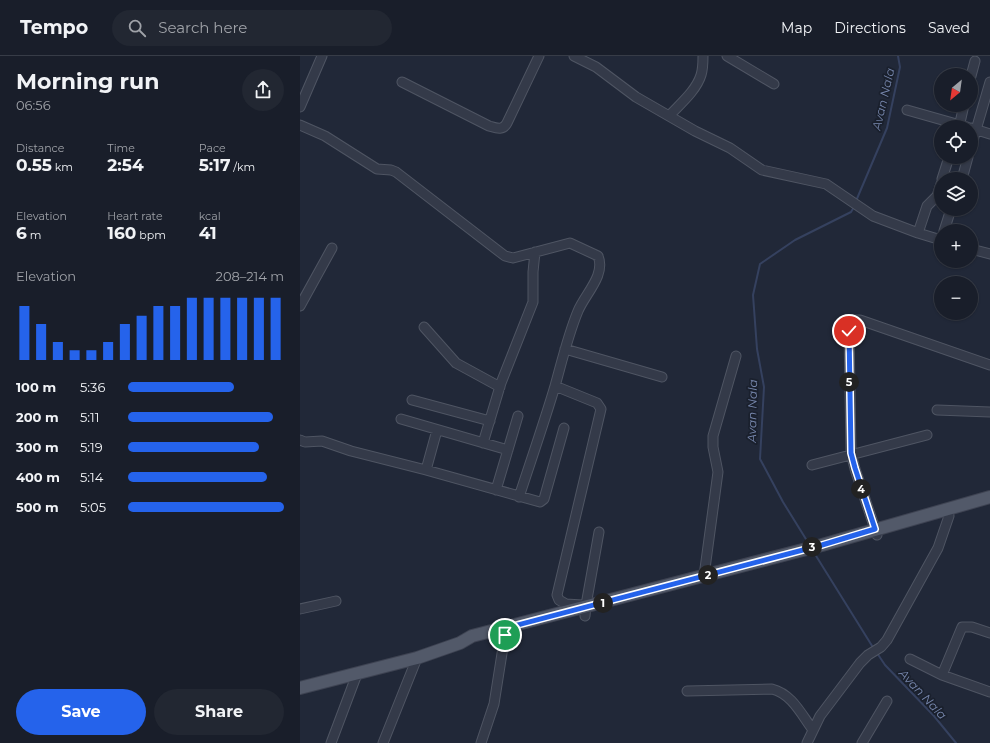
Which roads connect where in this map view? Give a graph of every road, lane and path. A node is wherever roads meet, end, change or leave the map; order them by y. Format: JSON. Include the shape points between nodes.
{"nodes":[{"id":1,"x":322,"y":56,"type":"edge"},
{"id":2,"x":539,"y":56,"type":"edge"},
{"id":3,"x":574,"y":56,"type":"edge"},
{"id":4,"x":703,"y":56,"type":"edge"},
{"id":5,"x":728,"y":56,"type":"edge"},
{"id":6,"x":975,"y":61,"type":"dead end"},
{"id":7,"x":973,"y":68,"type":"edge"},
{"id":8,"x":402,"y":82,"type":"dead end"},
{"id":9,"x":990,"y":82,"type":"edge"},
{"id":10,"x":774,"y":84,"type":"dead end"},
{"id":11,"x":300,"y":107,"type":"edge"},
{"id":12,"x":907,"y":110,"type":"dead end"},
{"id":13,"x":669,"y":116,"type":"junction"},
{"id":14,"x":942,"y":120,"type":"edge"},
{"id":15,"x":970,"y":120,"type":"edge"},
{"id":16,"x":300,"y":125,"type":"edge"},
{"id":17,"x":978,"y":130,"type":"edge"},
{"id":18,"x":990,"y":134,"type":"edge"},
{"id":19,"x":934,"y":199,"type":"edge"},
{"id":20,"x":918,"y":233,"type":"junction"},
{"id":21,"x":934,"y":238,"type":"edge"},
{"id":22,"x":332,"y":248,"type":"dead end"},
{"id":23,"x":978,"y":251,"type":"edge"},
{"id":24,"x":535,"y":252,"type":"junction"},
{"id":25,"x":990,"y":254,"type":"edge"},
{"id":26,"x":300,"y":306,"type":"edge"},
{"id":27,"x":424,"y":327,"type":"dead end"},
{"id":28,"x":565,"y":349,"type":"junction"},
{"id":29,"x":736,"y":356,"type":"dead end"},
{"id":30,"x":990,"y":365,"type":"edge"},
{"id":31,"x":662,"y":377,"type":"dead end"},
{"id":32,"x":555,"y":386,"type":"junction"},
{"id":33,"x":500,"y":387,"type":"junction"},
{"id":34,"x":412,"y":400,"type":"dead end"},
{"id":35,"x":937,"y":410,"type":"dead end"},
{"id":36,"x":990,"y":412,"type":"edge"},
{"id":37,"x":518,"y":416,"type":"dead end"},
{"id":38,"x":401,"y":419,"type":"dead end"},
{"id":39,"x":490,"y":421,"type":"junction"},
{"id":40,"x":564,"y":428,"type":"dead end"},
{"id":41,"x":437,"y":430,"type":"junction"},
{"id":42,"x":928,"y":435,"type":"dead end"},
{"id":43,"x":300,"y":440,"type":"edge"},
{"id":44,"x":483,"y":443,"type":"junction"},
{"id":45,"x":508,"y":450,"type":"junction"},
{"id":46,"x":851,"y":455,"type":"junction"},
{"id":47,"x":812,"y":465,"type":"dead end"},
{"id":48,"x":426,"y":470,"type":"junction"},
{"id":49,"x":496,"y":490,"type":"junction"},
{"id":50,"x":519,"y":497,"type":"junction"},
{"id":51,"x":990,"y":497,"type":"edge"},
{"id":52,"x":990,"y":504,"type":"edge"},
{"id":53,"x":949,"y":516,"type":"junction"},
{"id":54,"x":599,"y":532,"type":"dead end"},
{"id":55,"x":876,"y":532,"type":"junction"},
{"id":56,"x":788,"y":556,"type":"junction"},
{"id":57,"x":704,"y":576,"type":"junction"},
{"id":58,"x":336,"y":602,"type":"dead end"},
{"id":59,"x":586,"y":609,"type":"junction"},
{"id":60,"x":300,"y":610,"type":"edge"},
{"id":61,"x":506,"y":632,"type":"junction"},
{"id":62,"x":990,"y":633,"type":"edge"},
{"id":63,"x":418,"y":658,"type":"junction"},
{"id":64,"x":910,"y":659,"type":"dead end"},
{"id":65,"x":357,"y":674,"type":"junction"},
{"id":66,"x":942,"y":675,"type":"junction"},
{"id":67,"x":300,"y":688,"type":"edge"},
{"id":68,"x":687,"y":691,"type":"dead end"},
{"id":69,"x":990,"y":692,"type":"edge"},
{"id":70,"x":887,"y":700,"type":"dead end"},
{"id":71,"x":813,"y":730,"type":"junction"},
{"id":72,"x":331,"y":743,"type":"edge"},
{"id":73,"x":383,"y":743,"type":"edge"},
{"id":74,"x":482,"y":743,"type":"edge"},
{"id":75,"x":807,"y":743,"type":"edge"},
{"id":76,"x":862,"y":743,"type":"edge"}],
"edges":[{"from":1,"to":11,"type":"street"},
{"from":2,"to":8,"type":"street","via":[[505,127],[501,128],[489,126]]},
{"from":3,"to":13,"type":"street","via":[[591,64],[636,97]]},
{"from":4,"to":13,"type":"street","via":[[698,82]]},
{"from":5,"to":10,"type":"street"},
{"from":6,"to":7,"type":"street"},
{"from":9,"to":15,"type":"street"},
{"from":12,"to":14,"type":"street"},
{"from":13,"to":20,"type":"street","via":[[730,148],[762,170],[826,184],[873,216]]},
{"from":16,"to":24,"type":"street","via":[[325,136],[377,169],[396,172],[505,256],[512,258]]},
{"from":17,"to":18,"type":"street"},
{"from":19,"to":20,"type":"street","via":[[927,206]]},
{"from":20,"to":21,"type":"street"},
{"from":22,"to":26,"type":"street"},
{"from":23,"to":25,"type":"street"},
{"from":24,"to":28,"type":"street","via":[[573,243],[594,253],[601,262],[598,276],[579,310]]},
{"from":24,"to":33,"type":"street","via":[[533,302]]},
{"from":27,"to":33,"type":"street","via":[[456,363]]},
{"from":28,"to":31,"type":"street"},
{"from":28,"to":32,"type":"street"},
{"from":29,"to":57,"type":"street","via":[[713,436],[718,472]]},
{"from":30,"to":46,"type":"street","via":[[854,320],[849,331]]},
{"from":32,"to":50,"type":"street"},
{"from":32,"to":59,"type":"street","via":[[597,403],[601,409],[557,595],[558,600],[566,604]]},
{"from":33,"to":39,"type":"street"},
{"from":34,"to":39,"type":"street"},
{"from":35,"to":36,"type":"street"},
{"from":37,"to":45,"type":"street"},
{"from":38,"to":41,"type":"street"},
{"from":39,"to":44,"type":"street"},
{"from":40,"to":50,"type":"street","via":[[542,502]]},
{"from":41,"to":44,"type":"street"},
{"from":41,"to":48,"type":"street"},
{"from":42,"to":46,"type":"street"},
{"from":43,"to":48,"type":"street","via":[[322,441]]},
{"from":44,"to":45,"type":"street"},
{"from":45,"to":49,"type":"street"},
{"from":46,"to":47,"type":"street"},
{"from":46,"to":55,"type":"street"},
{"from":48,"to":49,"type":"street"},
{"from":49,"to":50,"type":"street"},
{"from":51,"to":55,"type":"main road"},
{"from":52,"to":53,"type":"main road"},
{"from":53,"to":55,"type":"main road"},
{"from":53,"to":71,"type":"street","via":[[938,548],[887,640],[860,663],[820,716]]},
{"from":54,"to":59,"type":"street"},
{"from":55,"to":56,"type":"main road"},
{"from":56,"to":57,"type":"main road"},
{"from":56,"to":59,"type":"main road"},
{"from":57,"to":59,"type":"main road"},
{"from":58,"to":60,"type":"street"},
{"from":59,"to":61,"type":"main road"},
{"from":61,"to":63,"type":"main road","via":[[476,643],[460,643]]},
{"from":61,"to":74,"type":"street","via":[[494,704]]},
{"from":62,"to":66,"type":"street","via":[[972,627],[962,627]]},
{"from":63,"to":65,"type":"main road"},
{"from":63,"to":73,"type":"street"},
{"from":64,"to":66,"type":"street"},
{"from":65,"to":67,"type":"main road"},
{"from":65,"to":72,"type":"street"},
{"from":66,"to":69,"type":"street"},
{"from":68,"to":71,"type":"street","via":[[779,691],[789,698]]},
{"from":70,"to":76,"type":"street"},
{"from":71,"to":75,"type":"street"}]}
